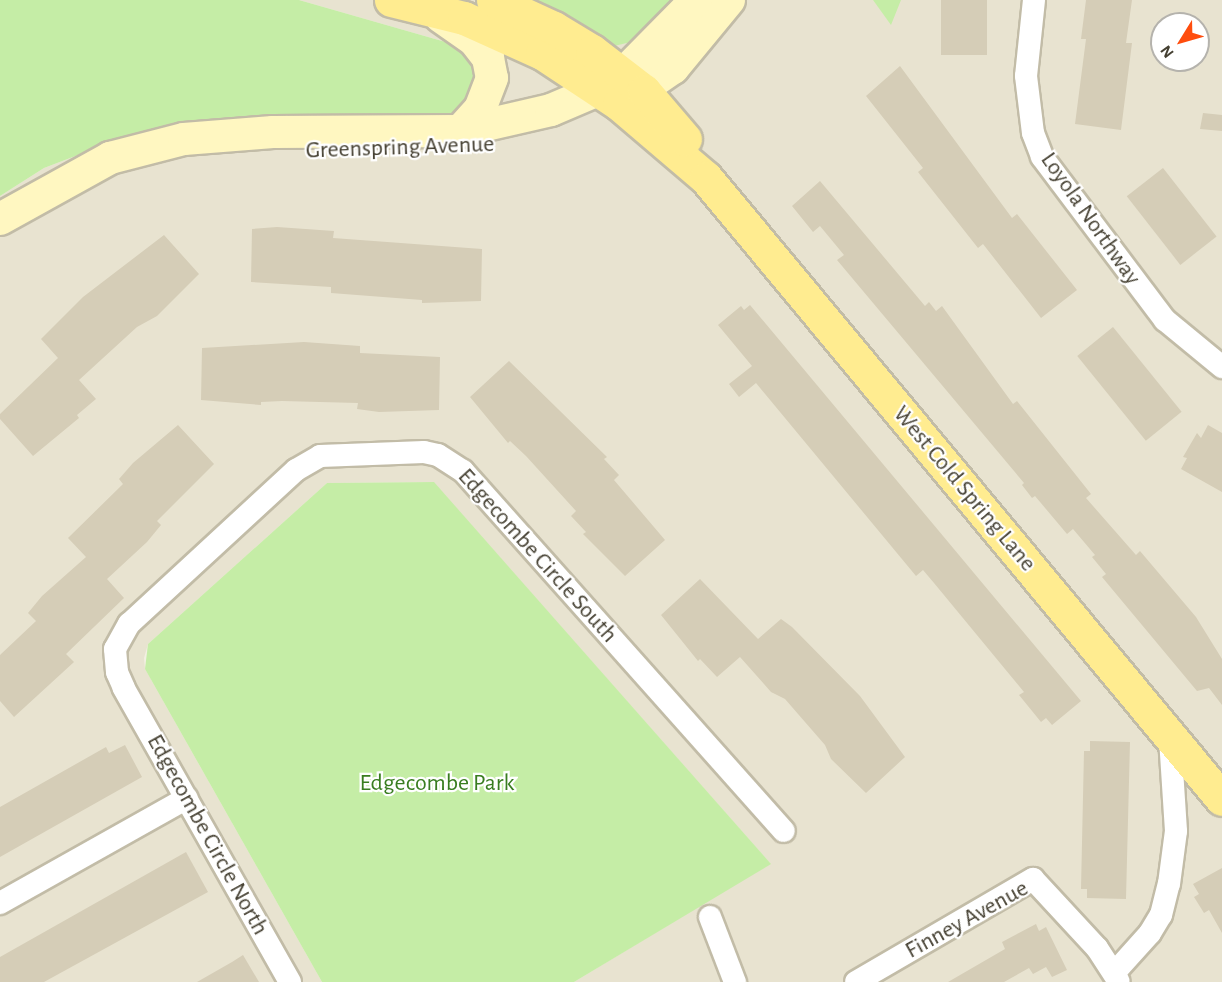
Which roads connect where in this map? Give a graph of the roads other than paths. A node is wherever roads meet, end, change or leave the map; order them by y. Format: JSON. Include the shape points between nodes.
{"nodes":[{"id":1,"x":391,"y":0,"type":"edge"},
{"id":2,"x":493,"y":0,"type":"edge"},
{"id":3,"x":696,"y":0,"type":"edge"},
{"id":4,"x":729,"y":0,"type":"edge"},
{"id":5,"x":1034,"y":0,"type":"edge"},
{"id":6,"x":428,"y":8,"type":"junction"},
{"id":7,"x":621,"y":90,"type":"junction"},
{"id":8,"x":460,"y":131,"type":"junction"},
{"id":9,"x":59,"y":185,"type":"junction"},
{"id":10,"x":0,"y":219,"type":"edge"},
{"id":11,"x":1222,"y":367,"type":"edge"},
{"id":12,"x":124,"y":688,"type":"joint"},
{"id":13,"x":1170,"y":737,"type":"junction"},
{"id":14,"x":187,"y":798,"type":"junction"},
{"id":15,"x":1222,"y":799,"type":"edge"},
{"id":16,"x":784,"y":831,"type":"dead end"},
{"id":17,"x":0,"y":903,"type":"edge"},
{"id":18,"x":710,"y":917,"type":"dead end"},
{"id":19,"x":1117,"y":977,"type":"edge"},
{"id":20,"x":290,"y":982,"type":"edge"},
{"id":21,"x":735,"y":982,"type":"edge"},
{"id":22,"x":856,"y":982,"type":"edge"}],
"edges":[{"from":1,"to":6,"type":"main road","name":"West Cold Spring Lane"},
{"from":2,"to":7,"type":"main road","name":"West Cold Spring Lane","via":[[554,28]]},
{"from":3,"to":7,"type":"main road","name":"Greenspring Avenue"},
{"from":4,"to":7,"type":"main road","name":"Greenspring Avenue","via":[[697,43]]},
{"from":5,"to":11,"type":"street","name":"Loyola Northway","via":[[1026,76],[1034,133],[1042,157],[1165,320]]},
{"from":6,"to":7,"type":"main road","name":"West Cold Spring Lane","via":[[509,36]]},
{"from":6,"to":8,"type":"main road","via":[[474,40],[488,58],[491,87],[480,109]]},
{"from":7,"to":8,"type":"main road","name":"Greenspring Avenue","via":[[502,124]]},
{"from":7,"to":9,"type":"main road","name":"Greenspring Avenue","via":[[554,130],[470,150],[192,158]]},
{"from":7,"to":13,"type":"main road","name":"West Cold Spring Lane","via":[[706,178]]},
{"from":8,"to":9,"type":"main road","name":"Greenspring Avenue","via":[[283,132],[184,139],[110,158]]},
{"from":9,"to":10,"type":"main road","name":"Greenspring Avenue"},
{"from":12,"to":14,"type":"street","name":"Edgecombe Circle North"},
{"from":12,"to":16,"type":"street","name":"Edgecombe Circle South","via":[[115,659],[119,636],[296,470],[320,456],[424,452],[438,455],[463,471]]},
{"from":13,"to":15,"type":"main road","name":"West Cold Spring Lane"},
{"from":13,"to":19,"type":"street","via":[[1176,831],[1169,884],[1161,915]]},
{"from":14,"to":17,"type":"street"},
{"from":14,"to":20,"type":"street","name":"Edgecombe Circle North"},
{"from":18,"to":21,"type":"street"},
{"from":19,"to":22,"type":"street","name":"Finney Avenue","via":[[1033,879]]}]}
